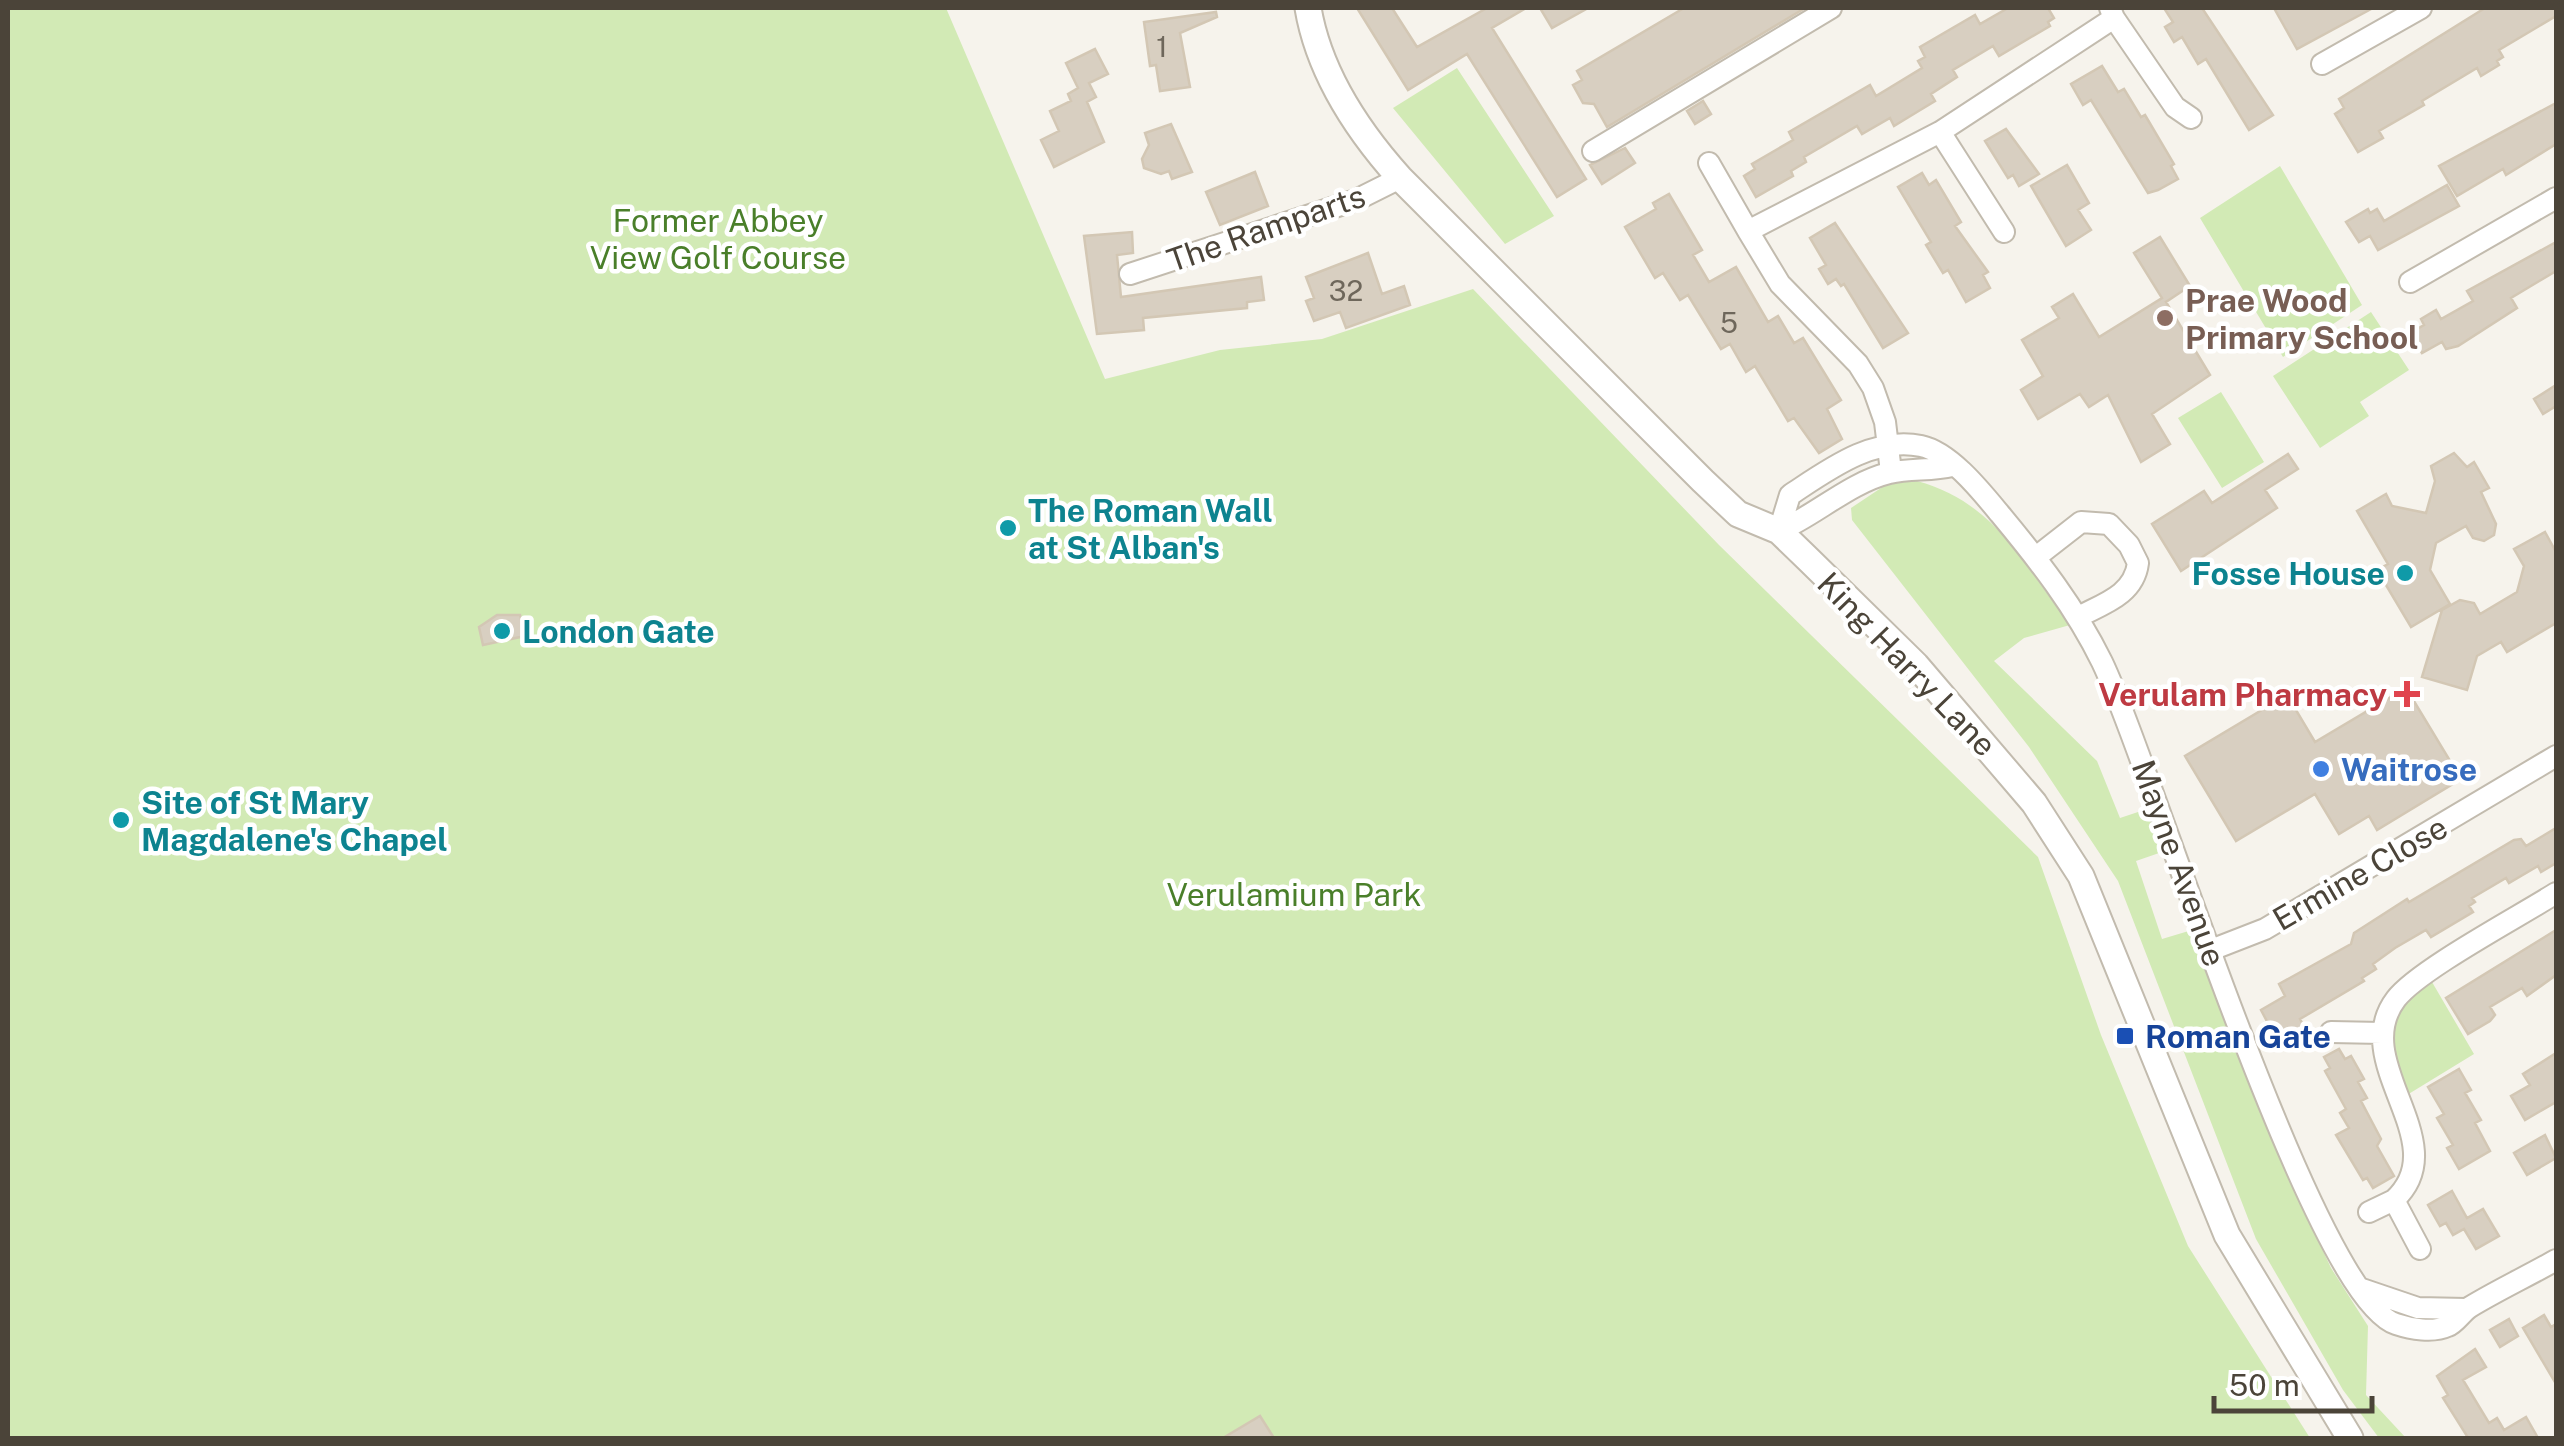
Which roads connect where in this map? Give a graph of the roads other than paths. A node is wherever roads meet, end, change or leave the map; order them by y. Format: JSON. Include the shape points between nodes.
{"nodes":[{"id":1,"x":1307,"y":8,"type":"edge"},
{"id":2,"x":1831,"y":8,"type":"edge"},
{"id":3,"x":2421,"y":8,"type":"edge"},
{"id":4,"x":2112,"y":13,"type":"edge"},
{"id":5,"x":2322,"y":64,"type":"dead end"},
{"id":6,"x":2191,"y":118,"type":"dead end"},
{"id":7,"x":1940,"y":132,"type":"junction"},
{"id":8,"x":1593,"y":152,"type":"dead end"},
{"id":9,"x":1709,"y":162,"type":"dead end"},
{"id":10,"x":1400,"y":178,"type":"junction"},
{"id":11,"x":2556,"y":198,"type":"edge"},
{"id":12,"x":1748,"y":231,"type":"junction"},
{"id":13,"x":2004,"y":232,"type":"dead end"},
{"id":14,"x":1130,"y":274,"type":"dead end"},
{"id":15,"x":2410,"y":282,"type":"dead end"},
{"id":16,"x":1888,"y":446,"type":"junction"},
{"id":17,"x":1952,"y":466,"type":"junction"},
{"id":18,"x":1891,"y":472,"type":"junction"},
{"id":19,"x":1778,"y":532,"type":"junction"},
{"id":20,"x":2036,"y":558,"type":"junction"},
{"id":21,"x":2078,"y":618,"type":"junction"},
{"id":22,"x":2556,"y":756,"type":"edge"},
{"id":23,"x":2556,"y":893,"type":"edge"},
{"id":24,"x":2211,"y":950,"type":"junction"},
{"id":25,"x":2331,"y":1032,"type":"dead end"},
{"id":26,"x":2382,"y":1032,"type":"junction"},
{"id":27,"x":2394,"y":1200,"type":"junction"},
{"id":28,"x":2369,"y":1212,"type":"dead end"},
{"id":29,"x":2420,"y":1249,"type":"dead end"},
{"id":30,"x":2556,"y":1260,"type":"edge"},
{"id":31,"x":2350,"y":1438,"type":"edge"}],
"edges":[{"from":1,"to":10,"type":"street","name":"King Harry Lane","via":[[1332,82],[1374,150]]},
{"from":2,"to":8,"type":"street"},
{"from":3,"to":5,"type":"street"},
{"from":4,"to":6,"type":"street","via":[[2174,107]]},
{"from":4,"to":7,"type":"street"},
{"from":7,"to":12,"type":"street"},
{"from":7,"to":13,"type":"street"},
{"from":9,"to":12,"type":"street"},
{"from":10,"to":14,"type":"street","name":"The Ramparts","via":[[1356,200]]},
{"from":10,"to":19,"type":"street","name":"King Harry Lane","via":[[1738,514]]},
{"from":11,"to":15,"type":"street"},
{"from":12,"to":16,"type":"street","via":[[1780,284],[1858,364],[1881,404]]},
{"from":16,"to":17,"type":"street","name":"Mayne Avenue","via":[[1936,450]]},
{"from":16,"to":18,"type":"street"},
{"from":16,"to":19,"type":"street","name":"Mayne Avenue","via":[[1854,456],[1790,495]]},
{"from":17,"to":18,"type":"street"},
{"from":17,"to":20,"type":"street","name":"Mayne Avenue"},
{"from":18,"to":19,"type":"street"},
{"from":19,"to":31,"type":"street","name":"King Harry Lane","via":[[1916,665],[2034,802],[2072,862],[2227,1234]]},
{"from":20,"to":21,"type":"street","name":"Mayne Avenue"},
{"from":20,"to":21,"type":"street","via":[[2081,522],[2109,524],[2129,545],[2138,563],[2132,584]]},
{"from":21,"to":24,"type":"street","name":"Mayne Avenue","via":[[2128,725]]},
{"from":22,"to":24,"type":"street","name":"Ermine Close","via":[[2266,929]]},
{"from":23,"to":26,"type":"street","via":[[2405,988]]},
{"from":24,"to":30,"type":"street","name":"Mayne Avenue","via":[[2303,1187],[2362,1289],[2418,1308],[2466,1309]]},
{"from":25,"to":26,"type":"street"},
{"from":26,"to":27,"type":"street","via":[[2416,1159],[2411,1181]]},
{"from":27,"to":28,"type":"street"},
{"from":27,"to":29,"type":"street"}]}
